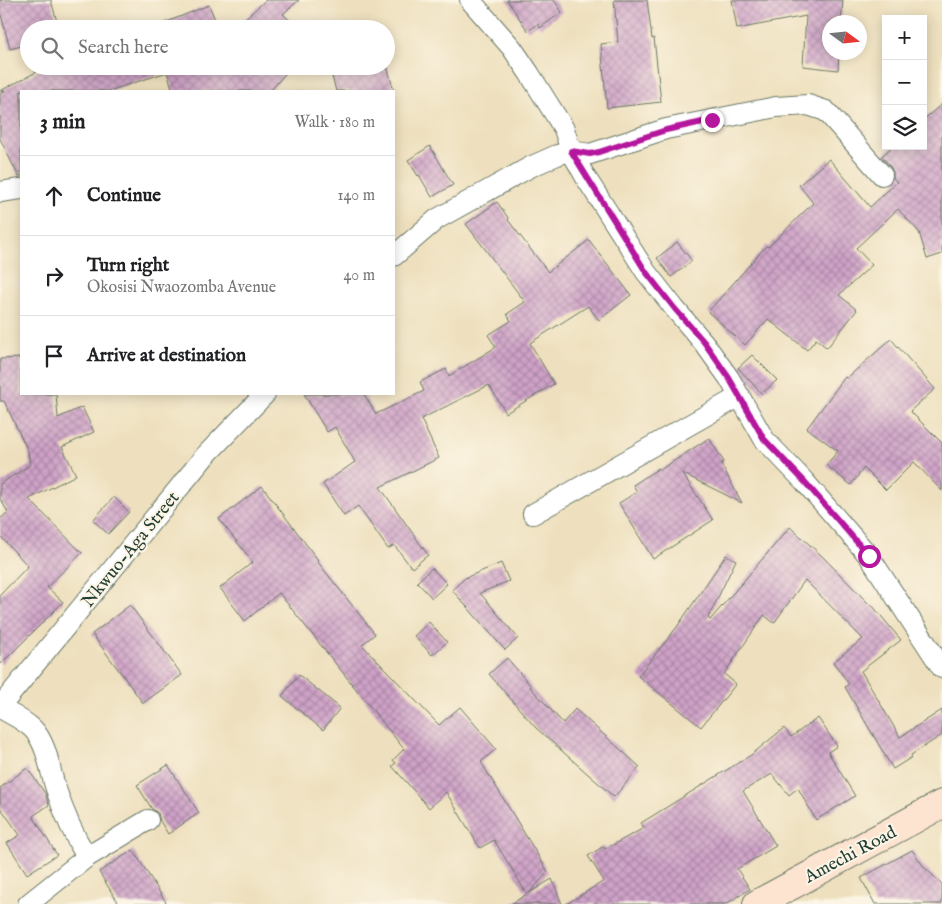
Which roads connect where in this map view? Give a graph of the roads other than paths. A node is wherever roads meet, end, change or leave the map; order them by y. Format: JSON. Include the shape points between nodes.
{"nodes":[{"id":1,"x":470,"y":0,"type":"edge"},
{"id":2,"x":571,"y":151,"type":"junction"},
{"id":3,"x":882,"y":175,"type":"dead end"},
{"id":4,"x":20,"y":189,"type":"edge"},
{"id":5,"x":0,"y":192,"type":"edge"},
{"id":6,"x":395,"y":255,"type":"edge"},
{"id":7,"x":264,"y":395,"type":"edge"},
{"id":8,"x":740,"y":396,"type":"junction"},
{"id":9,"x":533,"y":514,"type":"dead end"},
{"id":10,"x":942,"y":668,"type":"edge"},
{"id":11,"x":0,"y":708,"type":"edge"},
{"id":12,"x":942,"y":804,"type":"edge"},
{"id":13,"x":148,"y":820,"type":"dead end"},
{"id":14,"x":88,"y":856,"type":"junction"},
{"id":15,"x":28,"y":904,"type":"edge"},
{"id":16,"x":757,"y":904,"type":"edge"}],
"edges":[{"from":1,"to":2,"type":"street","via":[[529,73],[564,129]]},
{"from":2,"to":3,"type":"street","via":[[590,154],[666,130],[776,107],[808,105],[826,111]]},
{"from":2,"to":6,"type":"street","via":[[530,167],[486,191],[437,220]]},
{"from":2,"to":8,"type":"street","via":[[646,272],[704,342]]},
{"from":4,"to":5,"type":"street"},
{"from":7,"to":11,"type":"street","name":"Nkwuo-Aga Street","via":[[205,456]]},
{"from":8,"to":9,"type":"street"},
{"from":8,"to":10,"type":"street","via":[[764,439],[869,556]]},
{"from":11,"to":14,"type":"street","via":[[33,730],[43,745],[64,810]]},
{"from":12,"to":16,"type":"main road","name":"Amechi Road"},
{"from":13,"to":14,"type":"street"},
{"from":14,"to":15,"type":"street"}]}
